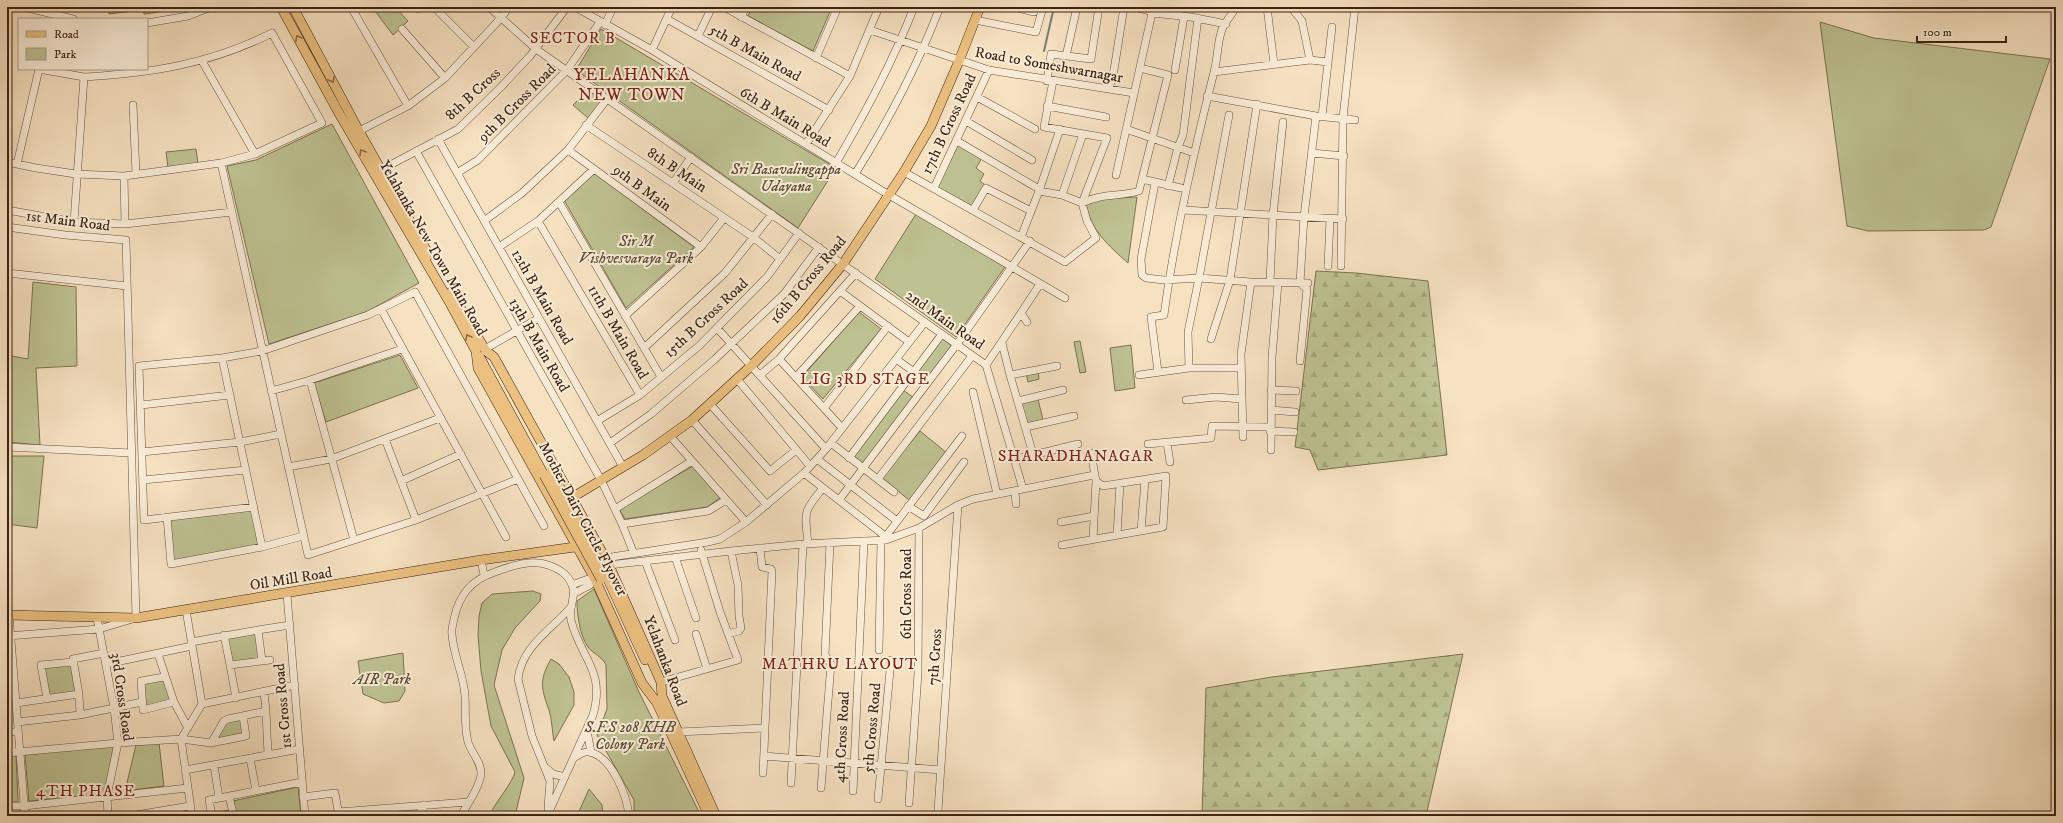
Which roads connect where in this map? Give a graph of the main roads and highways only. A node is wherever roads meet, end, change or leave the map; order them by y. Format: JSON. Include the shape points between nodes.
{"nodes":[{"id":1,"x":980,"y":7,"type":"edge"},
{"id":2,"x":294,"y":8,"type":"edge"},
{"id":3,"x":283,"y":11,"type":"edge"},
{"id":4,"x":378,"y":171,"type":"junction"},
{"id":5,"x":482,"y":350,"type":"junction"},
{"id":6,"x":572,"y":498,"type":"junction"},
{"id":7,"x":555,"y":508,"type":"junction"},
{"id":8,"x":595,"y":539,"type":"junction"},
{"id":9,"x":578,"y":548,"type":"junction"},
{"id":10,"x":601,"y":578,"type":"junction"},
{"id":11,"x":8,"y":615,"type":"edge"},
{"id":12,"x":660,"y":699,"type":"junction"},
{"id":13,"x":708,"y":816,"type":"edge"},
{"id":14,"x":716,"y":816,"type":"edge"}],
"edges":[{"from":1,"to":6,"type":"main road","name":"16th B Cross Road","via":[[960,61],[931,126],[843,264],[800,316],[751,366],[692,420]]},
{"from":2,"to":4,"type":"main road","name":"Yelahanka New Town Main Road","one_way":true},
{"from":4,"to":3,"type":"main road","name":"Yelahanka New Town Main Road","one_way":true,"via":[[340,115]]},
{"from":4,"to":5,"type":"main road","name":"Yelahanka New Town Main Road"},
{"from":5,"to":6,"type":"main road","name":"Yelahanka New Town Main Road","via":[[494,357]]},
{"from":5,"to":7,"type":"main road","name":"Yelahanka New Town Main Road","via":[[478,368]]},
{"from":5,"to":10,"type":"main road","name":"Mother Dairy Circle Flyover","bridge":true},
{"from":6,"to":7,"type":"main road","name":"16th B Cross Road"},
{"from":6,"to":8,"type":"main road","name":"Yelahanka Road"},
{"from":7,"to":9,"type":"main road","name":"Yelahanka New Town Main Road"},
{"from":8,"to":9,"type":"main road"},
{"from":8,"to":12,"type":"main road","name":"Yelahanka Road","via":[[662,682]]},
{"from":9,"to":10,"type":"main road"},
{"from":9,"to":11,"type":"main road","name":"Oil Mill Road","via":[[480,560],[136,618]]},
{"from":10,"to":12,"type":"main road","name":"Mother Dairy Circle Flyover"},
{"from":12,"to":13,"type":"main road","name":"Yelahanka Road"},
{"from":12,"to":14,"type":"main road","name":"Yelahanka Road","via":[[679,732]]}]}
